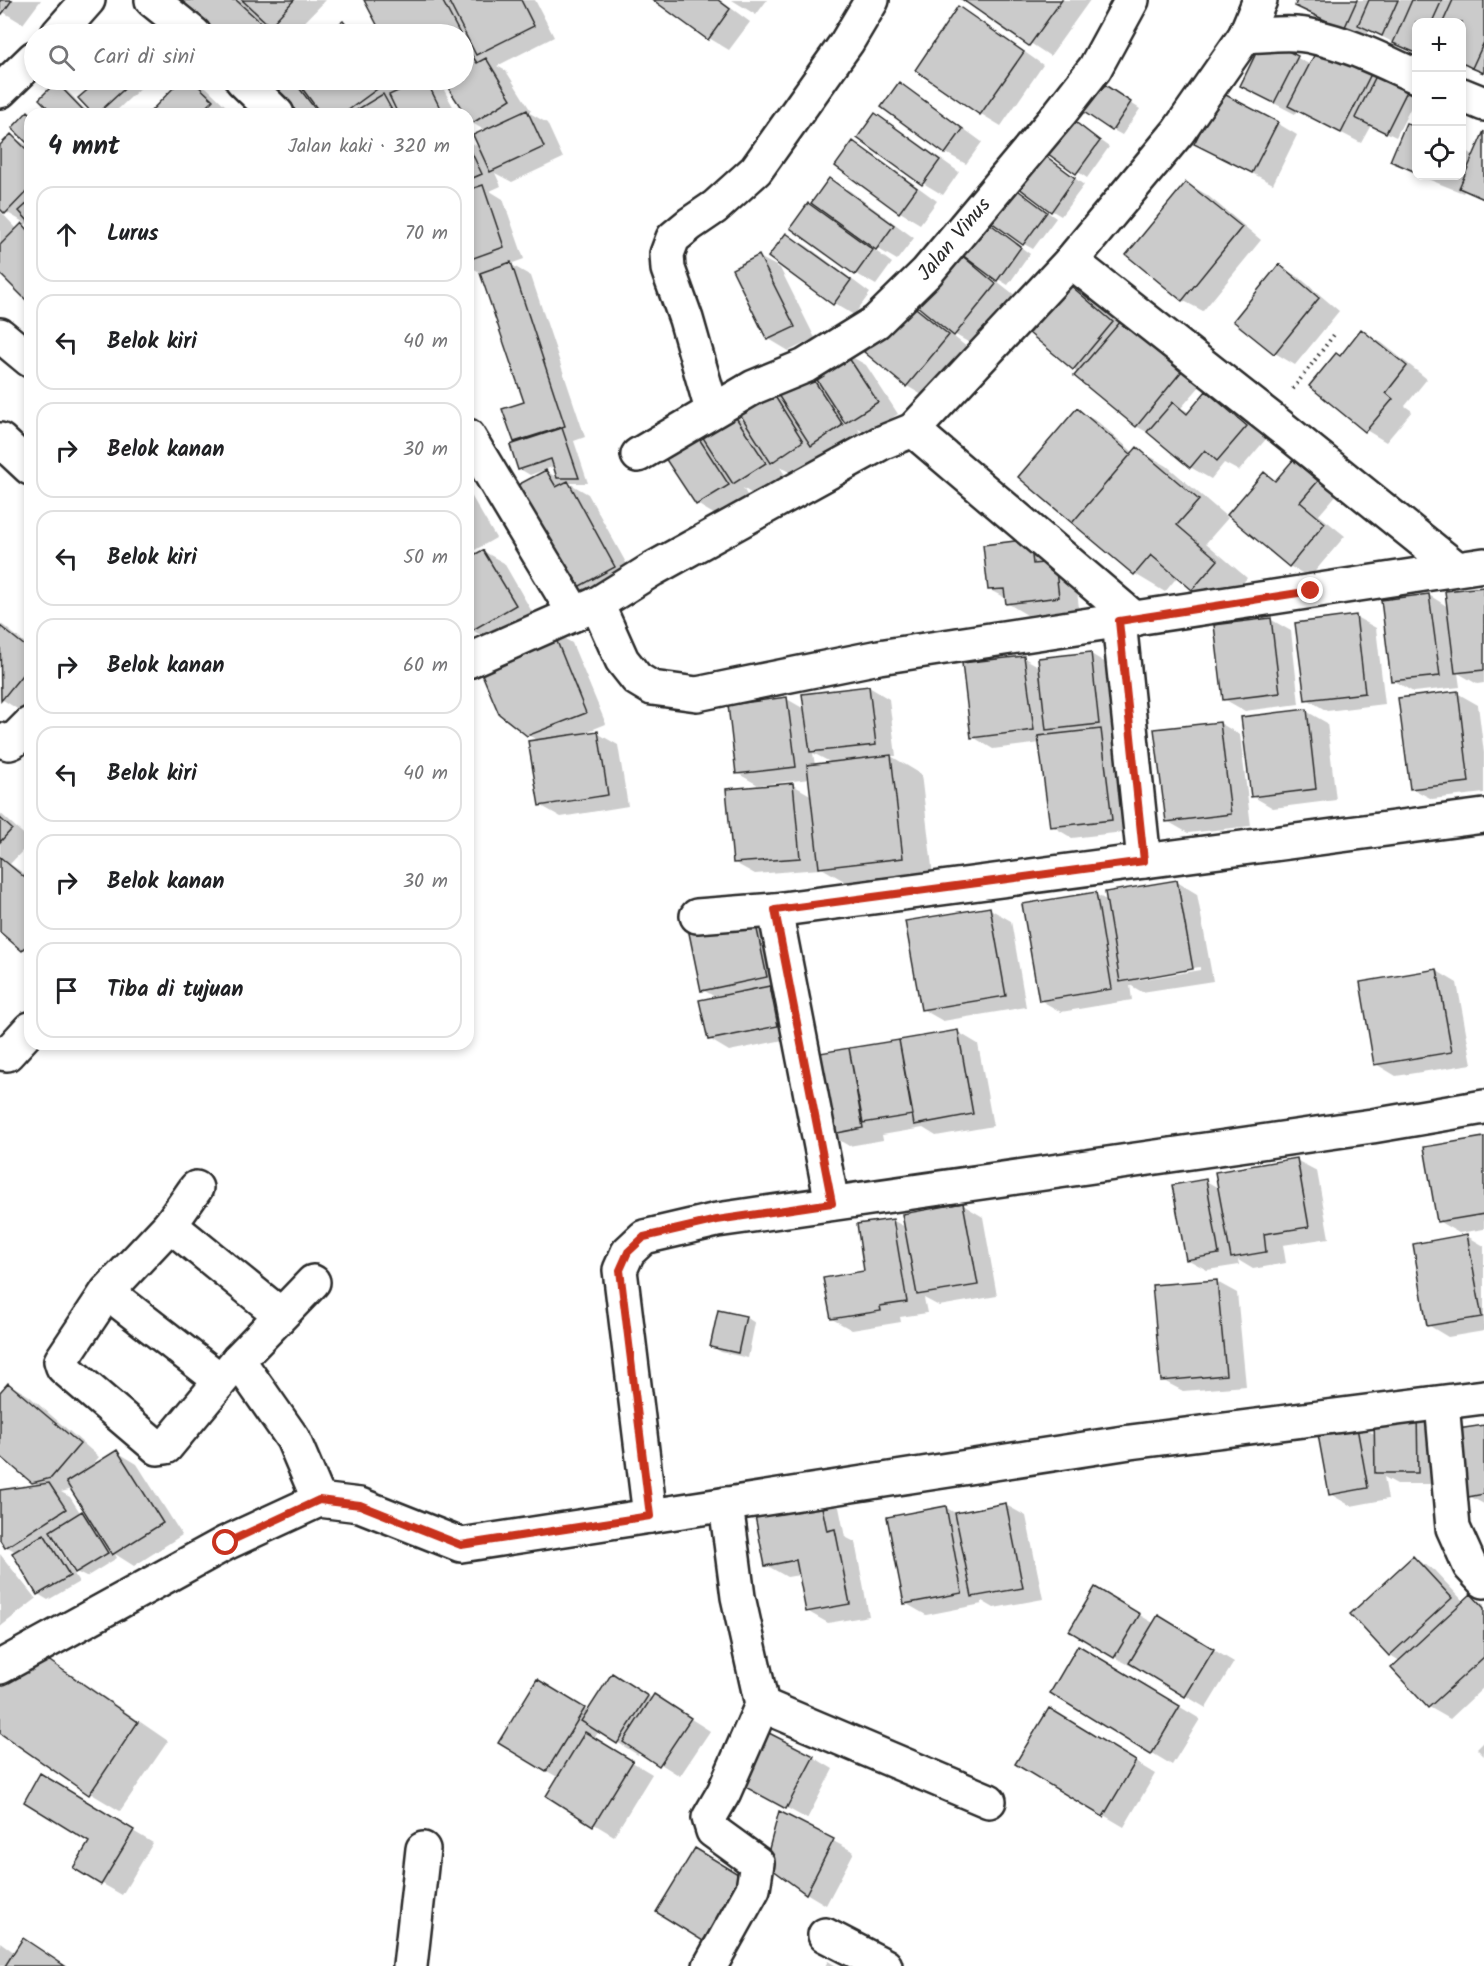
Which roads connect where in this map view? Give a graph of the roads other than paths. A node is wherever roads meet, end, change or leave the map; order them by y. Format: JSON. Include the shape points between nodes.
{"nodes":[{"id":1,"x":152,"y":0,"type":"edge"},
{"id":2,"x":872,"y":0,"type":"edge"},
{"id":3,"x":1132,"y":0,"type":"edge"},
{"id":4,"x":1260,"y":0,"type":"edge"},
{"id":5,"x":83,"y":2,"type":"edge"},
{"id":6,"x":66,"y":24,"type":"edge"},
{"id":7,"x":182,"y":24,"type":"edge"},
{"id":8,"x":1245,"y":36,"type":"junction"},
{"id":9,"x":24,"y":68,"type":"edge"},
{"id":10,"x":1412,"y":74,"type":"edge"},
{"id":11,"x":252,"y":90,"type":"edge"},
{"id":12,"x":0,"y":91,"type":"edge"},
{"id":13,"x":1466,"y":97,"type":"edge"},
{"id":14,"x":1484,"y":104,"type":"edge"},
{"id":15,"x":271,"y":108,"type":"edge"},
{"id":16,"x":1071,"y":261,"type":"junction"},
{"id":17,"x":0,"y":335,"type":"edge"},
{"id":18,"x":24,"y":355,"type":"edge"},
{"id":19,"x":712,"y":410,"type":"junction"},
{"id":20,"x":913,"y":430,"type":"junction"},
{"id":21,"x":0,"y":440,"type":"edge"},
{"id":22,"x":474,"y":445,"type":"edge"},
{"id":23,"x":639,"y":454,"type":"dead end"},
{"id":24,"x":24,"y":462,"type":"edge"},
{"id":25,"x":1470,"y":566,"type":"edge"},
{"id":26,"x":586,"y":609,"type":"junction"},
{"id":27,"x":1127,"y":620,"type":"junction"},
{"id":28,"x":474,"y":658,"type":"edge"},
{"id":29,"x":24,"y":730,"type":"edge"},
{"id":30,"x":0,"y":740,"type":"edge"},
{"id":31,"x":1484,"y":816,"type":"edge"},
{"id":32,"x":1144,"y":861,"type":"junction"},
{"id":33,"x":775,"y":910,"type":"junction"},
{"id":34,"x":698,"y":916,"type":"dead end"},
{"id":35,"x":24,"y":1036,"type":"edge"},
{"id":36,"x":0,"y":1053,"type":"edge"},
{"id":37,"x":1484,"y":1107,"type":"edge"},
{"id":38,"x":196,"y":1188,"type":"dead end"},
{"id":39,"x":832,"y":1203,"type":"junction"},
{"id":40,"x":170,"y":1225,"type":"junction"},
{"id":41,"x":313,"y":1282,"type":"dead end"},
{"id":42,"x":107,"y":1292,"type":"junction"},
{"id":43,"x":281,"y":1315,"type":"junction"},
{"id":44,"x":229,"y":1370,"type":"junction"},
{"id":45,"x":1484,"y":1397,"type":"edge"},
{"id":46,"x":1442,"y":1403,"type":"junction"},
{"id":47,"x":319,"y":1500,"type":"junction"},
{"id":48,"x":726,"y":1504,"type":"junction"},
{"id":49,"x":650,"y":1516,"type":"junction"},
{"id":50,"x":1484,"y":1581,"type":"edge"},
{"id":51,"x":0,"y":1667,"type":"edge"},
{"id":52,"x":762,"y":1705,"type":"junction"},
{"id":53,"x":989,"y":1801,"type":"dead end"},
{"id":54,"x":423,"y":1849,"type":"dead end"},
{"id":55,"x":825,"y":1935,"type":"dead end"},
{"id":56,"x":410,"y":1966,"type":"edge"},
{"id":57,"x":710,"y":1966,"type":"edge"},
{"id":58,"x":885,"y":1966,"type":"edge"}],
"edges":[{"from":1,"to":7,"type":"street"},
{"from":2,"to":19,"type":"street","via":[[847,42],[756,170],[673,238],[667,254],[668,269]]},
{"from":3,"to":19,"type":"street","name":"Jalan Vinus","via":[[1095,68],[1067,104],[927,272],[876,322],[804,366]]},
{"from":4,"to":8,"type":"street"},
{"from":5,"to":6,"type":"street"},
{"from":8,"to":10,"type":"street","via":[[1314,36]]},
{"from":8,"to":16,"type":"street","via":[[1178,132]]},
{"from":9,"to":12,"type":"street"},
{"from":11,"to":15,"type":"street"},
{"from":13,"to":14,"type":"street"},
{"from":16,"to":20,"type":"street"},
{"from":16,"to":25,"type":"street","via":[[1271,418]]},
{"from":17,"to":18,"type":"street"},
{"from":19,"to":23,"type":"street","name":"Jalan Vinus"},
{"from":20,"to":26,"type":"street","via":[[871,448]]},
{"from":20,"to":27,"type":"street"},
{"from":21,"to":24,"type":"street"},
{"from":22,"to":26,"type":"street"},
{"from":25,"to":27,"type":"street"},
{"from":26,"to":27,"type":"street","via":[[638,679],[652,688],[697,694],[879,657]]},
{"from":26,"to":28,"type":"street"},
{"from":27,"to":32,"type":"street"},
{"from":29,"to":30,"type":"street","via":[[12,742]]},
{"from":31,"to":32,"type":"street"},
{"from":32,"to":33,"type":"street"},
{"from":33,"to":34,"type":"street"},
{"from":33,"to":39,"type":"street"},
{"from":35,"to":36,"type":"street","via":[[7,1054]]},
{"from":37,"to":39,"type":"street"},
{"from":38,"to":40,"type":"street"},
{"from":39,"to":49,"type":"street","via":[[717,1220],[644,1237],[628,1252],[620,1270]]},
{"from":40,"to":42,"type":"street"},
{"from":40,"to":43,"type":"street"},
{"from":41,"to":43,"type":"street"},
{"from":42,"to":44,"type":"street"},
{"from":42,"to":44,"type":"street","via":[[61,1361],[63,1367],[158,1448],[166,1447]]},
{"from":43,"to":44,"type":"street"},
{"from":44,"to":47,"type":"street","via":[[293,1439]]},
{"from":45,"to":46,"type":"street"},
{"from":46,"to":48,"type":"street","via":[[1130,1443]]},
{"from":46,"to":50,"type":"street","via":[[1453,1528],[1470,1566]]},
{"from":47,"to":49,"type":"street","via":[[360,1505],[461,1545]]},
{"from":47,"to":51,"type":"street","via":[[226,1543]]},
{"from":48,"to":49,"type":"street"},
{"from":48,"to":52,"type":"street","via":[[738,1597]]},
{"from":52,"to":53,"type":"street"},
{"from":52,"to":57,"type":"street","via":[[709,1818],[713,1831],[757,1863],[753,1889]]},
{"from":54,"to":56,"type":"street"},
{"from":55,"to":58,"type":"street"}]}
